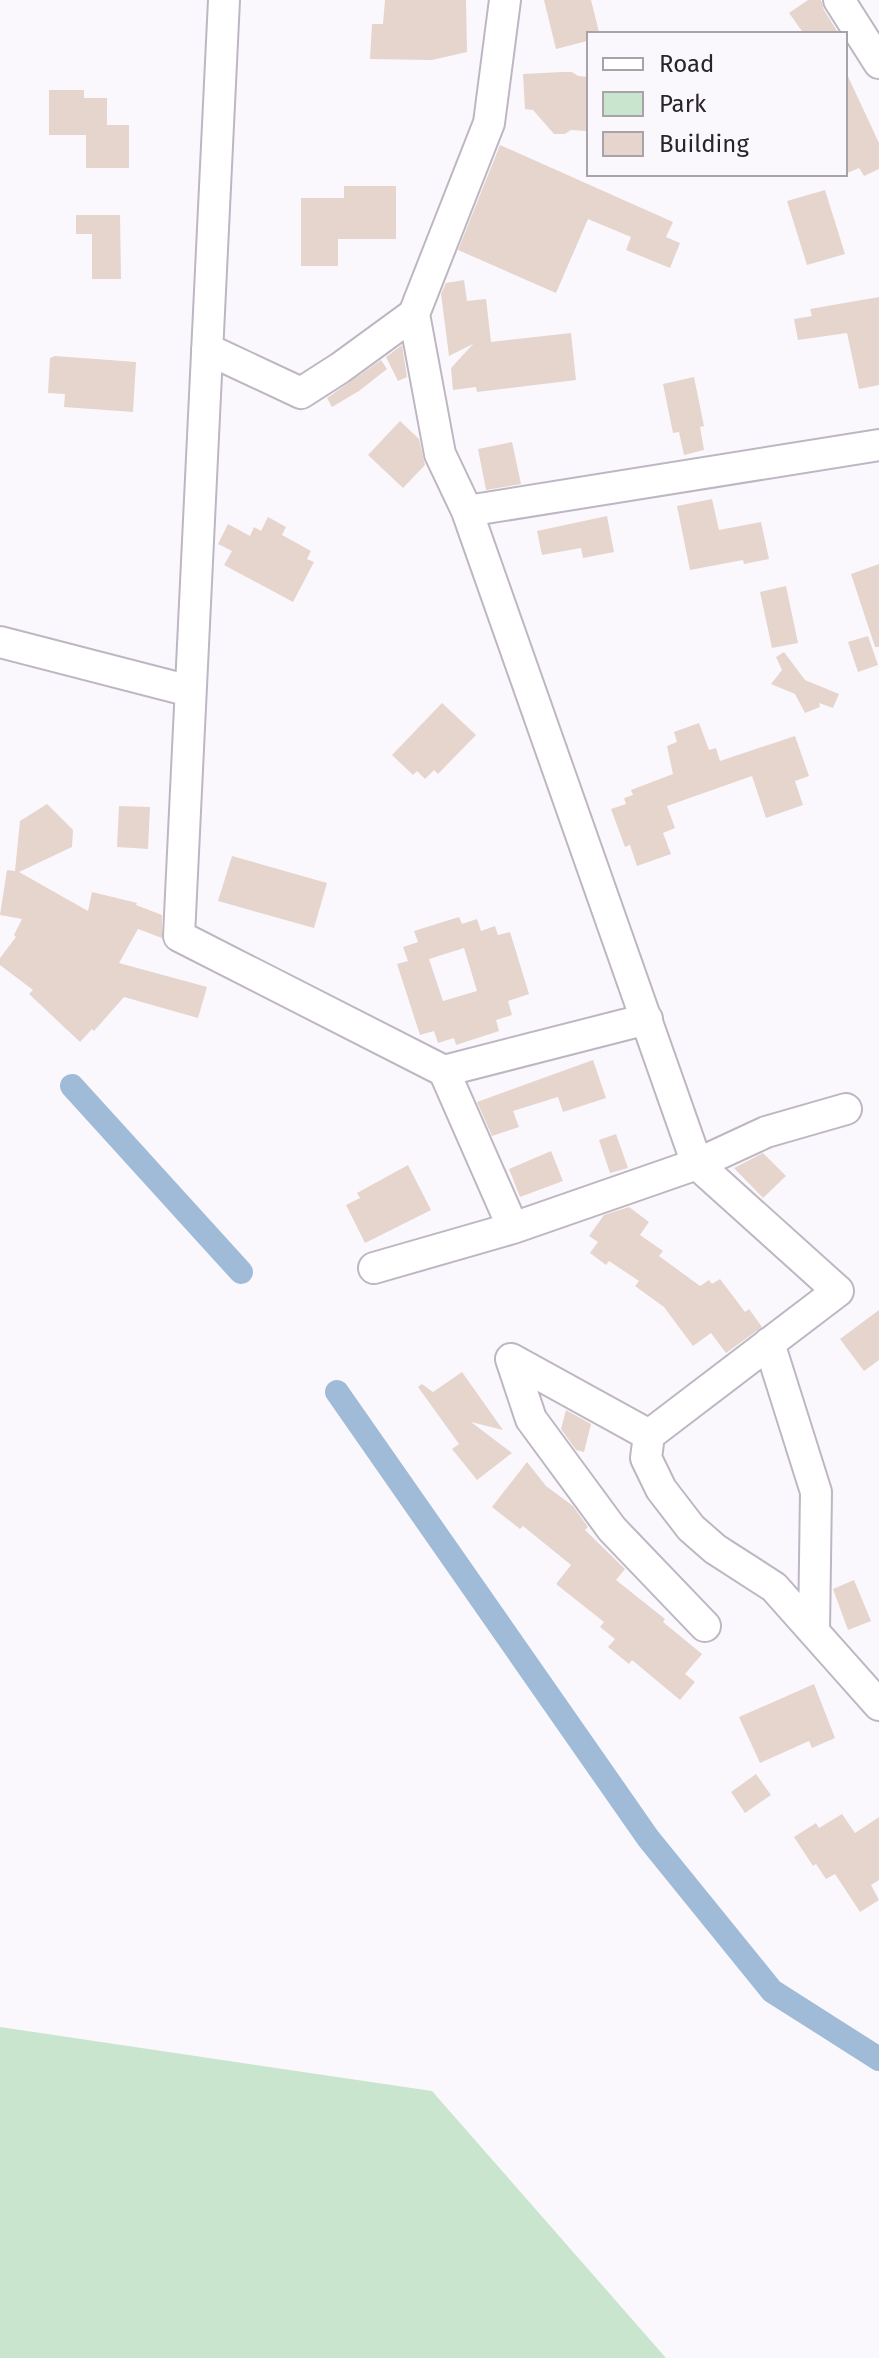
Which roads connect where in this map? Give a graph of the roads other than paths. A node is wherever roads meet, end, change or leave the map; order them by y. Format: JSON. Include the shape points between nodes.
{"nodes":[{"id":1,"x":224,"y":0,"type":"edge"},
{"id":2,"x":505,"y":0,"type":"edge"},
{"id":3,"x":839,"y":0,"type":"edge"},
{"id":4,"x":879,"y":63,"type":"edge"},
{"id":5,"x":414,"y":314,"type":"junction"},
{"id":6,"x":207,"y":349,"type":"junction"},
{"id":7,"x":879,"y":445,"type":"edge"},
{"id":8,"x":467,"y":511,"type":"junction"},
{"id":9,"x":0,"y":642,"type":"edge"},
{"id":10,"x":190,"y":691,"type":"junction"},
{"id":11,"x":647,"y":1019,"type":"junction"},
{"id":12,"x":444,"y":1071,"type":"junction"},
{"id":13,"x":846,"y":1109,"type":"dead end"},
{"id":14,"x":697,"y":1164,"type":"junction"},
{"id":15,"x":513,"y":1228,"type":"junction"},
{"id":16,"x":374,"y":1268,"type":"dead end"},
{"id":17,"x":769,"y":1343,"type":"junction"},
{"id":18,"x":649,"y":1435,"type":"junction"},
{"id":19,"x":705,"y":1626,"type":"dead end"},
{"id":20,"x":814,"y":1631,"type":"junction"},
{"id":21,"x":876,"y":1694,"type":"edge"}],
"edges":[{"from":1,"to":6,"type":"street"},
{"from":2,"to":5,"type":"street","via":[[489,123]]},
{"from":3,"to":4,"type":"street"},
{"from":5,"to":6,"type":"street","via":[[301,393]]},
{"from":5,"to":8,"type":"street","via":[[440,454]]},
{"from":6,"to":10,"type":"street"},
{"from":7,"to":8,"type":"street"},
{"from":8,"to":11,"type":"street"},
{"from":9,"to":10,"type":"street"},
{"from":10,"to":12,"type":"street","via":[[179,936]]},
{"from":11,"to":12,"type":"street"},
{"from":11,"to":14,"type":"street"},
{"from":12,"to":15,"type":"street"},
{"from":13,"to":14,"type":"street","via":[[766,1132]]},
{"from":14,"to":15,"type":"street"},
{"from":14,"to":17,"type":"street","via":[[838,1291]]},
{"from":15,"to":16,"type":"street"},
{"from":17,"to":18,"type":"street"},
{"from":17,"to":20,"type":"street","via":[[816,1492]]},
{"from":18,"to":19,"type":"street","via":[[511,1359],[531,1419],[612,1529]]},
{"from":18,"to":20,"type":"street","via":[[646,1458],[661,1489],[691,1528],[774,1587]]},
{"from":20,"to":21,"type":"street"}]}
